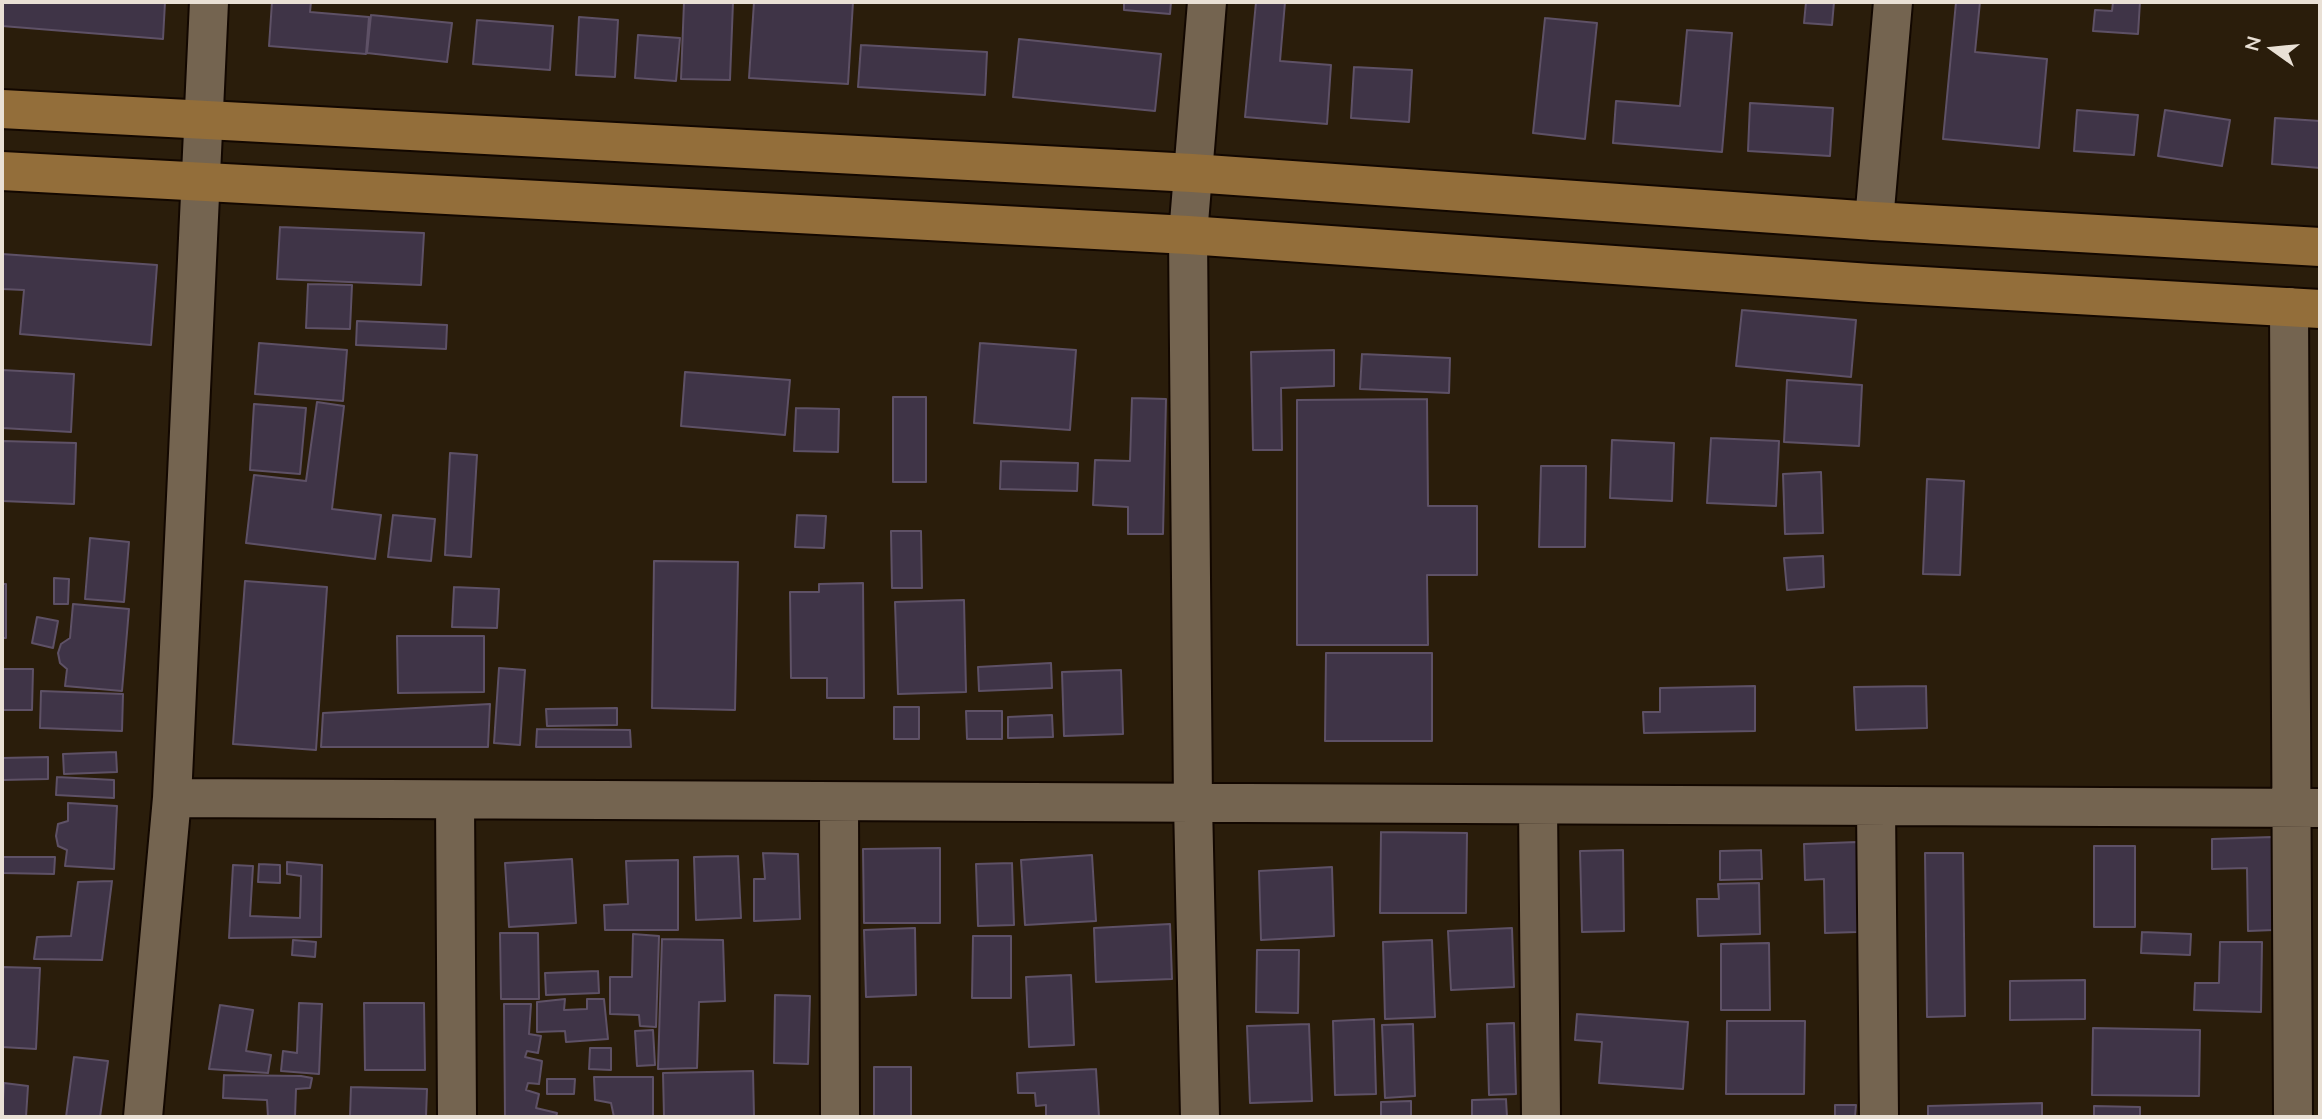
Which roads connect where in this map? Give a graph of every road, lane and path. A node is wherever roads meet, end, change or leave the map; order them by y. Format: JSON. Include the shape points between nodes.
{"nodes":[{"id":1,"x":209,"y":2,"type":"edge"},
{"id":2,"x":1207,"y":2,"type":"edge"},
{"id":3,"x":1893,"y":2,"type":"edge"},
{"id":4,"x":2,"y":109,"type":"edge"},
{"id":5,"x":204,"y":121,"type":"junction"},
{"id":6,"x":2,"y":171,"type":"edge"},
{"id":7,"x":1192,"y":173,"type":"junction"},
{"id":8,"x":200,"y":183,"type":"junction"},
{"id":9,"x":1874,"y":221,"type":"junction"},
{"id":10,"x":1188,"y":235,"type":"junction"},
{"id":11,"x":2320,"y":247,"type":"edge"},
{"id":12,"x":2305,"y":308,"type":"edge"},
{"id":13,"x":172,"y":798,"type":"junction"},
{"id":14,"x":455,"y":800,"type":"junction"},
{"id":15,"x":839,"y":802,"type":"junction"},
{"id":16,"x":1194,"y":804,"type":"junction"},
{"id":17,"x":1538,"y":805,"type":"junction"},
{"id":18,"x":1875,"y":807,"type":"junction"},
{"id":19,"x":2306,"y":808,"type":"edge"},
{"id":20,"x":143,"y":1117,"type":"edge"},
{"id":21,"x":457,"y":1117,"type":"edge"},
{"id":22,"x":840,"y":1117,"type":"edge"},
{"id":23,"x":1200,"y":1117,"type":"edge"},
{"id":24,"x":1541,"y":1117,"type":"edge"},
{"id":25,"x":1879,"y":1117,"type":"edge"},
{"id":26,"x":2293,"y":1117,"type":"edge"}],
"edges":[{"from":1,"to":5,"type":"street"},
{"from":2,"to":7,"type":"street"},
{"from":3,"to":9,"type":"street"},
{"from":4,"to":5,"type":"main road"},
{"from":5,"to":7,"type":"main road"},
{"from":5,"to":8,"type":"street"},
{"from":6,"to":8,"type":"main road"},
{"from":7,"to":9,"type":"main road"},
{"from":7,"to":10,"type":"street"},
{"from":8,"to":10,"type":"main road"},
{"from":8,"to":13,"type":"street"},
{"from":9,"to":11,"type":"main road"},
{"from":10,"to":12,"type":"main road"},
{"from":10,"to":16,"type":"street"},
{"from":12,"to":19,"type":"street"},
{"from":13,"to":14,"type":"street"},
{"from":13,"to":20,"type":"street"},
{"from":14,"to":15,"type":"street"},
{"from":14,"to":21,"type":"street"},
{"from":15,"to":16,"type":"street"},
{"from":15,"to":22,"type":"street"},
{"from":16,"to":17,"type":"street"},
{"from":16,"to":23,"type":"street"},
{"from":17,"to":18,"type":"street"},
{"from":17,"to":24,"type":"street"},
{"from":18,"to":19,"type":"street"},
{"from":18,"to":25,"type":"street"},
{"from":19,"to":26,"type":"street"}]}
